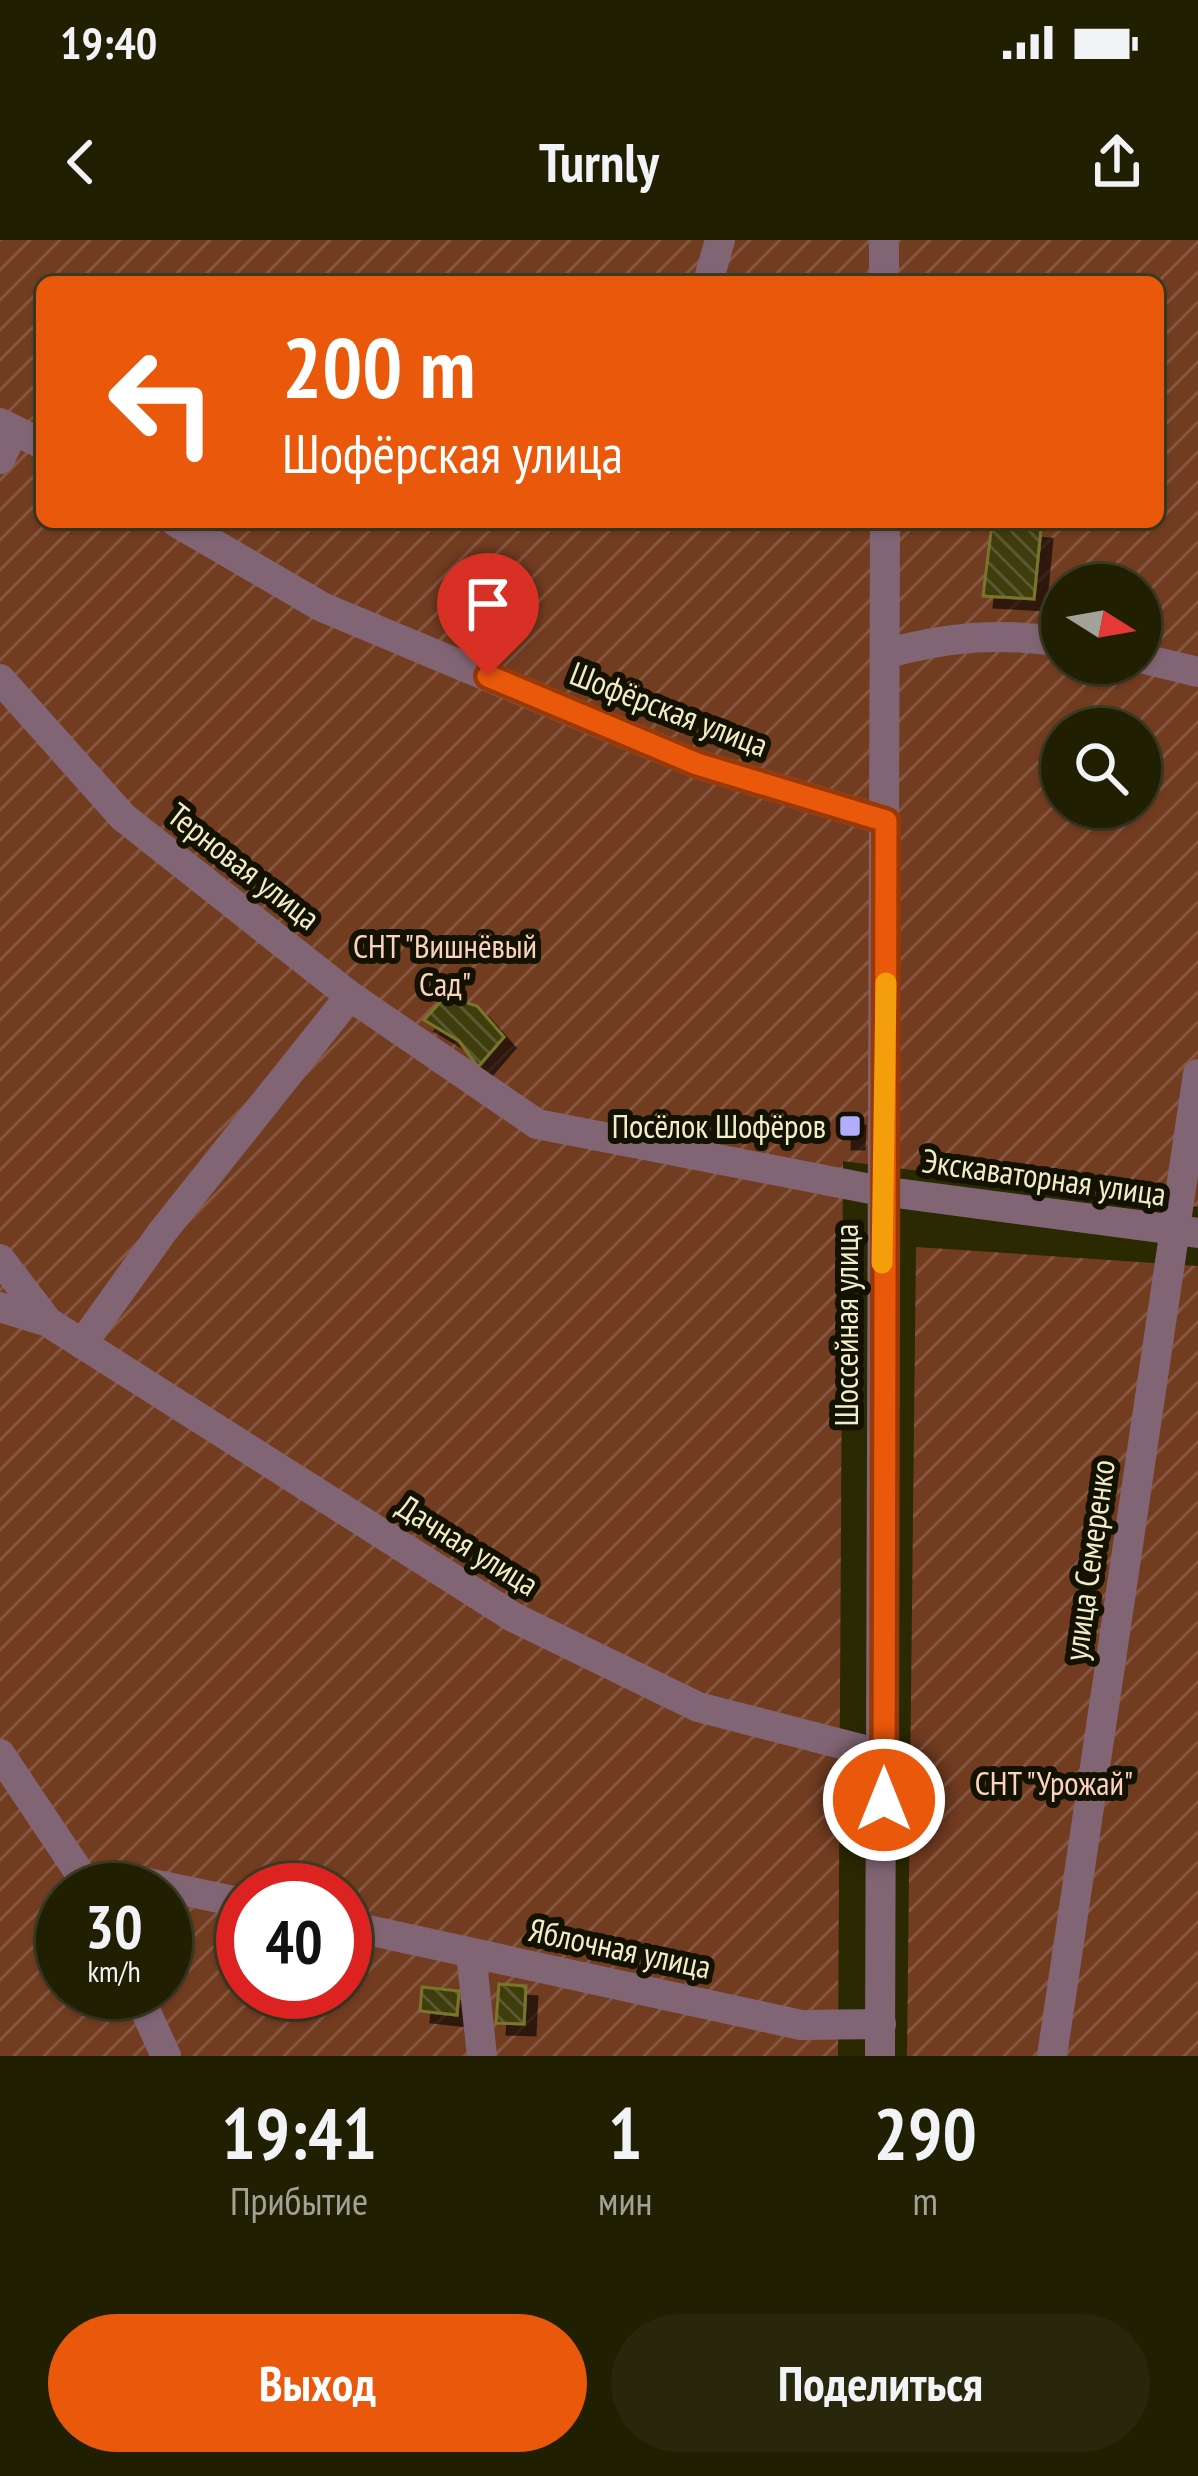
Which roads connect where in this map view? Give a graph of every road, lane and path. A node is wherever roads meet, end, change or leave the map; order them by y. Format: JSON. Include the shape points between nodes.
{"nodes":[{"id":1,"x":720,"y":240,"type":"edge"},
{"id":2,"x":884,"y":240,"type":"edge"},
{"id":3,"x":710,"y":276,"type":"edge"},
{"id":4,"x":884,"y":276,"type":"edge"},
{"id":5,"x":19,"y":433,"type":"edge"},
{"id":6,"x":0,"y":459,"type":"edge"},
{"id":7,"x":186,"y":528,"type":"edge"},
{"id":8,"x":885,"y":528,"type":"edge"},
{"id":9,"x":1041,"y":639,"type":"edge"},
{"id":10,"x":885,"y":654,"type":"junction"},
{"id":11,"x":1161,"y":663,"type":"edge"},
{"id":12,"x":1198,"y":673,"type":"edge"},
{"id":13,"x":0,"y":679,"type":"edge"},
{"id":14,"x":886,"y":821,"type":"junction"},
{"id":15,"x":350,"y":996,"type":"junction"},
{"id":16,"x":1198,"y":1074,"type":"edge"},
{"id":17,"x":881,"y":1191,"type":"junction"},
{"id":18,"x":1186,"y":1232,"type":"edge"},
{"id":19,"x":0,"y":1259,"type":"edge"},
{"id":20,"x":0,"y":1307,"type":"edge"},
{"id":21,"x":48,"y":1322,"type":"junction"},
{"id":22,"x":82,"y":1344,"type":"junction"},
{"id":23,"x":0,"y":1754,"type":"edge"},
{"id":24,"x":884,"y":1755,"type":"junction"},
{"id":25,"x":73,"y":1863,"type":"edge"},
{"id":26,"x":372,"y":1931,"type":"edge"},
{"id":27,"x":471,"y":1953,"type":"junction"},
{"id":28,"x":149,"y":2019,"type":"edge"},
{"id":29,"x":880,"y":2024,"type":"junction"},
{"id":30,"x":166,"y":2056,"type":"edge"},
{"id":31,"x":482,"y":2056,"type":"edge"},
{"id":32,"x":880,"y":2056,"type":"edge"},
{"id":33,"x":1052,"y":2056,"type":"edge"}],
"edges":[{"from":1,"to":3,"type":"street"},
{"from":2,"to":4,"type":"street"},
{"from":5,"to":6,"type":"street"},
{"from":7,"to":14,"type":"street","name":"Шофёрская улица","via":[[322,607],[697,764]]},
{"from":8,"to":10,"type":"street","name":"Шоссейная улица"},
{"from":9,"to":10,"type":"street","via":[[945,638]]},
{"from":10,"to":14,"type":"street","name":"Шоссейная улица"},
{"from":11,"to":12,"type":"street"},
{"from":13,"to":15,"type":"street","name":"Терновая улица","via":[[123,817]]},
{"from":14,"to":17,"type":"street","name":"Шоссейная улица"},
{"from":15,"to":17,"type":"street","name":"Терновая улица","via":[[537,1124]]},
{"from":15,"to":22,"type":"street"},
{"from":16,"to":18,"type":"street","name":"улица Семеренко"},
{"from":17,"to":18,"type":"street","name":"Экскаваторная улица"},
{"from":17,"to":24,"type":"street","name":"Шоссейная улица"},
{"from":18,"to":33,"type":"street","name":"улица Семеренко"},
{"from":19,"to":21,"type":"street","name":"Дачная улица"},
{"from":20,"to":21,"type":"street","name":"Дачная улица"},
{"from":21,"to":22,"type":"street","name":"Дачная улица"},
{"from":22,"to":24,"type":"street","name":"Дачная улица","via":[[513,1617],[698,1707]]},
{"from":23,"to":25,"type":"street"},
{"from":24,"to":29,"type":"street","name":"Шоссейная улица"},
{"from":26,"to":27,"type":"street","name":"Яблочная улица"},
{"from":27,"to":29,"type":"street","name":"Яблочная улица","via":[[801,2025]]},
{"from":27,"to":31,"type":"street"},
{"from":28,"to":30,"type":"street"},
{"from":29,"to":32,"type":"street","name":"Шоссейная улица"}]}
